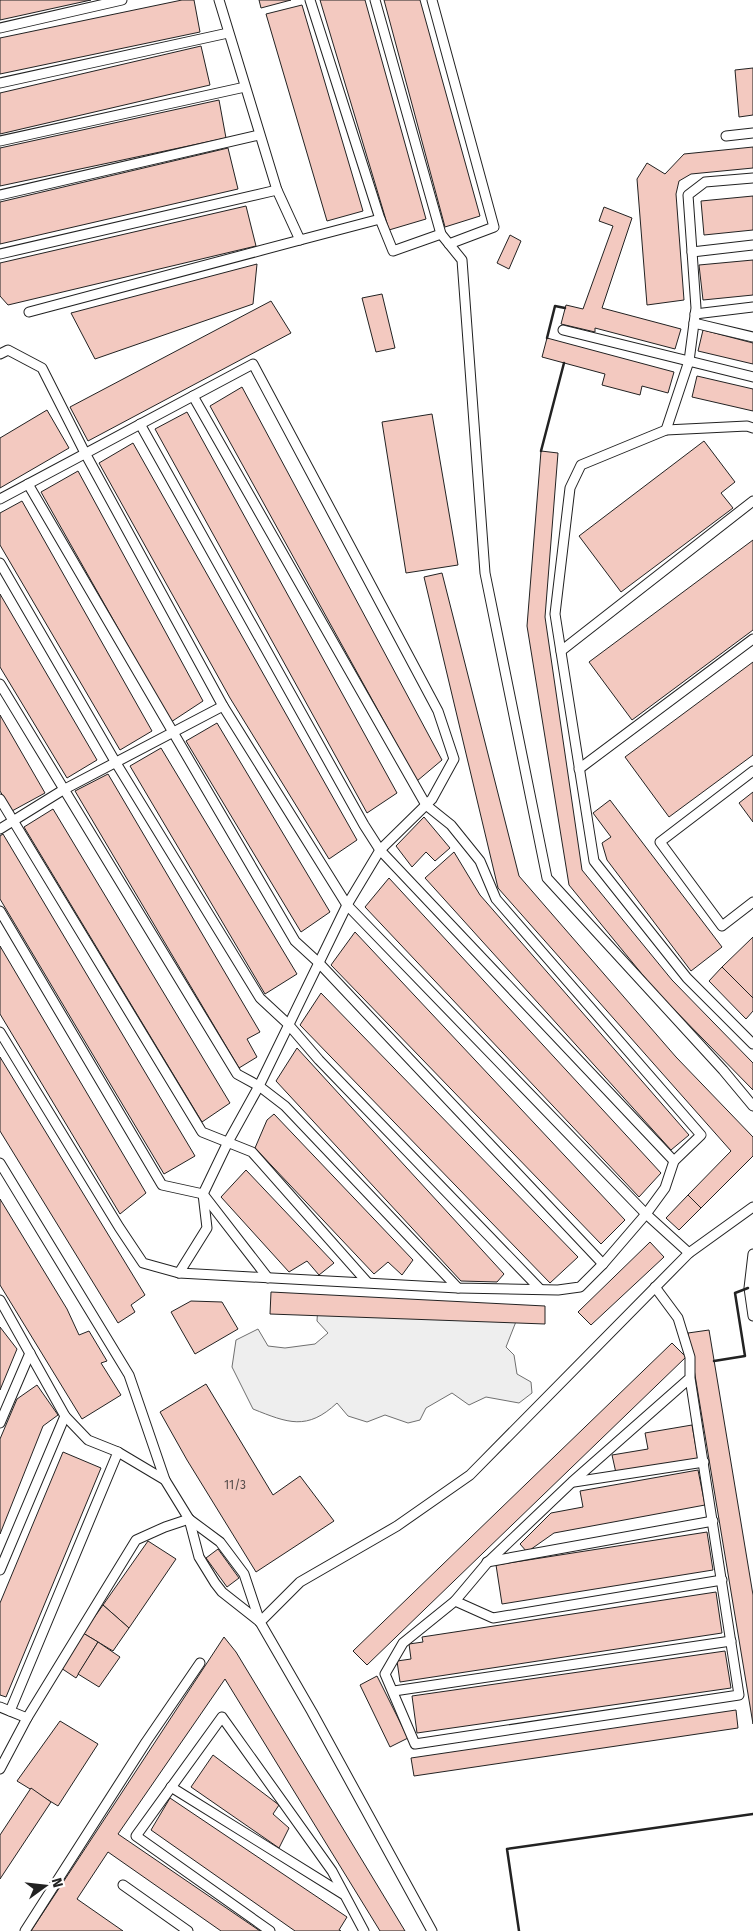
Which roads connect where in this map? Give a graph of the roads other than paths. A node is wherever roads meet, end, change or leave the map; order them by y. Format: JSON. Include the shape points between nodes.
{"nodes":[{"id":1,"x":122,"y":0,"type":"edge"},
{"id":2,"x":219,"y":0,"type":"edge"},
{"id":3,"x":310,"y":0,"type":"edge"},
{"id":4,"x":375,"y":0,"type":"edge"},
{"id":5,"x":432,"y":0,"type":"edge"},
{"id":6,"x":0,"y":28,"type":"edge"},
{"id":7,"x":228,"y":33,"type":"junction"},
{"id":8,"x":0,"y":83,"type":"edge"},
{"id":9,"x":245,"y":87,"type":"junction"},
{"id":10,"x":753,"y":133,"type":"edge"},
{"id":11,"x":259,"y":134,"type":"junction"},
{"id":12,"x":726,"y":136,"type":"dead end"},
{"id":13,"x":0,"y":141,"type":"edge"},
{"id":14,"x":753,"y":178,"type":"edge"},
{"id":15,"x":277,"y":190,"type":"junction"},
{"id":16,"x":0,"y":195,"type":"edge"},
{"id":17,"x":380,"y":218,"type":"junction"},
{"id":18,"x":440,"y":234,"type":"junction"},
{"id":19,"x":300,"y":240,"type":"junction"},
{"id":20,"x":449,"y":244,"type":"junction"},
{"id":21,"x":753,"y":245,"type":"edge"},
{"id":22,"x":692,"y":252,"type":"junction"},
{"id":23,"x":0,"y":254,"type":"edge"},
{"id":24,"x":753,"y":307,"type":"edge"},
{"id":25,"x":29,"y":312,"type":"dead end"},
{"id":26,"x":694,"y":318,"type":"junction"},
{"id":27,"x":563,"y":330,"type":"dead end"},
{"id":28,"x":753,"y":337,"type":"edge"},
{"id":29,"x":0,"y":354,"type":"edge"},
{"id":30,"x":689,"y":361,"type":"junction"},
{"id":31,"x":753,"y":377,"type":"edge"},
{"id":32,"x":193,"y":396,"type":"junction"},
{"id":33,"x":140,"y":424,"type":"junction"},
{"id":34,"x":753,"y":428,"type":"edge"},
{"id":35,"x":666,"y":430,"type":"junction"},
{"id":36,"x":85,"y":453,"type":"junction"},
{"id":37,"x":28,"y":484,"type":"junction"},
{"id":38,"x":0,"y":499,"type":"edge"},
{"id":39,"x":753,"y":501,"type":"edge"},
{"id":40,"x":0,"y":563,"type":"edge"},
{"id":41,"x":753,"y":639,"type":"edge"},
{"id":42,"x":561,"y":651,"type":"junction"},
{"id":43,"x":0,"y":684,"type":"edge"},
{"id":44,"x":223,"y":706,"type":"junction"},
{"id":45,"x":173,"y":731,"type":"junction"},
{"id":46,"x":116,"y":763,"type":"junction"},
{"id":47,"x":579,"y":769,"type":"junction"},
{"id":48,"x":753,"y":771,"type":"edge"},
{"id":49,"x":63,"y":790,"type":"junction"},
{"id":50,"x":0,"y":799,"type":"edge"},
{"id":51,"x":426,"y":806,"type":"junction"},
{"id":52,"x":13,"y":821,"type":"junction"},
{"id":53,"x":0,"y":829,"type":"edge"},
{"id":54,"x":380,"y":850,"type":"junction"},
{"id":55,"x":753,"y":902,"type":"edge"},
{"id":56,"x":347,"y":905,"type":"junction"},
{"id":57,"x":0,"y":911,"type":"edge"},
{"id":58,"x":318,"y":962,"type":"junction"},
{"id":59,"x":288,"y":1024,"type":"junction"},
{"id":60,"x":0,"y":1032,"type":"edge"},
{"id":61,"x":751,"y":1038,"type":"edge"},
{"id":62,"x":259,"y":1086,"type":"junction"},
{"id":63,"x":753,"y":1106,"type":"edge"},
{"id":64,"x":228,"y":1142,"type":"junction"},
{"id":65,"x":674,"y":1161,"type":"junction"},
{"id":66,"x":0,"y":1163,"type":"edge"},
{"id":67,"x":203,"y":1194,"type":"junction"},
{"id":68,"x":753,"y":1207,"type":"edge"},
{"id":69,"x":646,"y":1214,"type":"junction"},
{"id":70,"x":689,"y":1253,"type":"junction"},
{"id":71,"x":753,"y":1254,"type":"edge"},
{"id":72,"x":603,"y":1264,"type":"junction"},
{"id":73,"x":179,"y":1272,"type":"junction"},
{"id":74,"x":268,"y":1278,"type":"junction"},
{"id":75,"x":367,"y":1282,"type":"junction"},
{"id":76,"x":655,"y":1287,"type":"junction"},
{"id":77,"x":458,"y":1288,"type":"junction"},
{"id":78,"x":540,"y":1289,"type":"junction"},
{"id":79,"x":0,"y":1300,"type":"edge"},
{"id":80,"x":753,"y":1316,"type":"edge"},
{"id":81,"x":30,"y":1353,"type":"junction"},
{"id":82,"x":690,"y":1378,"type":"junction"},
{"id":83,"x":65,"y":1416,"type":"junction"},
{"id":84,"x":0,"y":1423,"type":"edge"},
{"id":85,"x":118,"y":1452,"type":"junction"},
{"id":86,"x":704,"y":1462,"type":"junction"},
{"id":87,"x":165,"y":1480,"type":"junction"},
{"id":88,"x":572,"y":1482,"type":"junction"},
{"id":89,"x":189,"y":1519,"type":"junction"},
{"id":90,"x":713,"y":1521,"type":"junction"},
{"id":91,"x":486,"y":1563,"type":"junction"},
{"id":92,"x":0,"y":1570,"type":"edge"},
{"id":93,"x":722,"y":1580,"type":"junction"},
{"id":94,"x":454,"y":1601,"type":"junction"},
{"id":95,"x":260,"y":1622,"type":"junction"},
{"id":96,"x":731,"y":1641,"type":"junction"},
{"id":97,"x":200,"y":1663,"type":"dead end"},
{"id":98,"x":394,"y":1690,"type":"junction"},
{"id":99,"x":0,"y":1707,"type":"edge"},
{"id":100,"x":10,"y":1711,"type":"junction"},
{"id":101,"x":27,"y":1718,"type":"junction"},
{"id":102,"x":0,"y":1769,"type":"edge"},
{"id":103,"x":171,"y":1787,"type":"junction"},
{"id":104,"x":124,"y":1885,"type":"dead end"},
{"id":105,"x":345,"y":1895,"type":"junction"},
{"id":106,"x":25,"y":1931,"type":"edge"},
{"id":107,"x":188,"y":1931,"type":"edge"},
{"id":108,"x":270,"y":1931,"type":"edge"},
{"id":109,"x":364,"y":1931,"type":"edge"},
{"id":110,"x":432,"y":1931,"type":"edge"}],
"edges":[{"from":1,"to":6,"type":"lane"},
{"from":2,"to":7,"type":"lane"},
{"from":3,"to":17,"type":"lane"},
{"from":4,"to":18,"type":"lane"},
{"from":5,"to":20,"type":"lane","via":[[494,227]]},
{"from":7,"to":8,"type":"lane"},
{"from":7,"to":9,"type":"lane"},
{"from":9,"to":11,"type":"lane"},
{"from":9,"to":13,"type":"lane"},
{"from":10,"to":12,"type":"lane"},
{"from":11,"to":15,"type":"lane"},
{"from":11,"to":16,"type":"lane"},
{"from":14,"to":22,"type":"lane","via":[[705,182],[688,195]]},
{"from":15,"to":19,"type":"lane"},
{"from":15,"to":23,"type":"lane"},
{"from":17,"to":18,"type":"lane","via":[[393,251]]},
{"from":17,"to":19,"type":"lane"},
{"from":18,"to":20,"type":"lane"},
{"from":19,"to":25,"type":"lane"},
{"from":20,"to":63,"type":"lane","via":[[462,260],[485,573],[547,878]]},
{"from":21,"to":22,"type":"lane"},
{"from":22,"to":26,"type":"lane"},
{"from":24,"to":26,"type":"lane"},
{"from":26,"to":28,"type":"lane"},
{"from":26,"to":30,"type":"lane"},
{"from":27,"to":30,"type":"lane"},
{"from":29,"to":36,"type":"lane","via":[[8,350],[42,368]]},
{"from":30,"to":31,"type":"lane"},
{"from":30,"to":35,"type":"lane"},
{"from":32,"to":33,"type":"lane"},
{"from":32,"to":51,"type":"lane"},
{"from":32,"to":51,"type":"lane","via":[[252,364],[438,711],[454,759]]},
{"from":33,"to":36,"type":"lane"},
{"from":33,"to":54,"type":"lane"},
{"from":34,"to":35,"type":"lane"},
{"from":35,"to":42,"type":"lane","via":[[582,465],[570,488],[555,614]]},
{"from":36,"to":37,"type":"lane"},
{"from":36,"to":44,"type":"lane"},
{"from":37,"to":38,"type":"lane"},
{"from":37,"to":45,"type":"lane"},
{"from":39,"to":42,"type":"lane"},
{"from":40,"to":46,"type":"lane"},
{"from":41,"to":47,"type":"lane"},
{"from":42,"to":47,"type":"lane"},
{"from":43,"to":49,"type":"lane"},
{"from":44,"to":45,"type":"lane"},
{"from":44,"to":56,"type":"lane"},
{"from":45,"to":46,"type":"lane"},
{"from":45,"to":58,"type":"lane","via":[[295,941]]},
{"from":46,"to":49,"type":"lane"},
{"from":46,"to":59,"type":"lane","via":[[260,998]]},
{"from":47,"to":61,"type":"lane","via":[[594,861],[687,978]]},
{"from":48,"to":55,"type":"lane","via":[[660,842],[722,926]]},
{"from":49,"to":52,"type":"lane"},
{"from":49,"to":62,"type":"lane","via":[[237,1074]]},
{"from":50,"to":52,"type":"lane"},
{"from":51,"to":54,"type":"lane"},
{"from":51,"to":65,"type":"lane","via":[[451,825],[480,861],[496,899],[701,1135]]},
{"from":52,"to":53,"type":"lane"},
{"from":52,"to":64,"type":"lane","via":[[202,1132]]},
{"from":54,"to":56,"type":"lane"},
{"from":54,"to":65,"type":"lane"},
{"from":56,"to":58,"type":"lane"},
{"from":56,"to":69,"type":"lane"},
{"from":57,"to":67,"type":"lane","via":[[162,1184]]},
{"from":58,"to":59,"type":"lane"},
{"from":58,"to":72,"type":"lane"},
{"from":59,"to":62,"type":"lane"},
{"from":59,"to":78,"type":"lane"},
{"from":60,"to":73,"type":"lane","via":[[142,1263]]},
{"from":62,"to":64,"type":"lane"},
{"from":62,"to":77,"type":"lane","via":[[285,1106]]},
{"from":64,"to":67,"type":"lane"},
{"from":64,"to":75,"type":"lane","via":[[252,1152]]},
{"from":65,"to":69,"type":"lane","via":[[665,1188]]},
{"from":66,"to":87,"type":"lane","via":[[129,1376]]},
{"from":67,"to":73,"type":"lane","via":[[207,1228]]},
{"from":67,"to":74,"type":"lane"},
{"from":68,"to":70,"type":"lane"},
{"from":69,"to":70,"type":"lane"},
{"from":69,"to":72,"type":"lane"},
{"from":70,"to":76,"type":"lane"},
{"from":71,"to":80,"type":"lane","via":[[749,1288]]},
{"from":72,"to":78,"type":"lane","via":[[580,1287]]},
{"from":73,"to":74,"type":"lane"},
{"from":74,"to":75,"type":"lane"},
{"from":75,"to":77,"type":"lane"},
{"from":76,"to":82,"type":"lane","via":[[678,1318],[690,1357]]},
{"from":76,"to":95,"type":"lane","via":[[470,1475],[397,1526],[300,1582]]},
{"from":77,"to":78,"type":"lane"},
{"from":79,"to":81,"type":"lane"},
{"from":81,"to":83,"type":"lane"},
{"from":81,"to":84,"type":"lane"},
{"from":82,"to":86,"type":"lane"},
{"from":82,"to":88,"type":"lane"},
{"from":83,"to":85,"type":"lane","via":[[88,1440]]},
{"from":83,"to":92,"type":"lane"},
{"from":85,"to":87,"type":"lane"},
{"from":85,"to":100,"type":"lane"},
{"from":86,"to":88,"type":"lane"},
{"from":86,"to":90,"type":"lane"},
{"from":87,"to":89,"type":"lane"},
{"from":88,"to":91,"type":"lane"},
{"from":89,"to":95,"type":"lane","via":[[220,1542],[244,1574]]},
{"from":89,"to":95,"type":"lane","via":[[199,1557],[215,1583]]},
{"from":89,"to":101,"type":"lane","via":[[136,1540]]},
{"from":90,"to":91,"type":"lane"},
{"from":90,"to":93,"type":"lane"},
{"from":91,"to":94,"type":"lane"},
{"from":93,"to":94,"type":"lane","via":[[493,1618]]},
{"from":93,"to":96,"type":"lane"},
{"from":94,"to":98,"type":"lane","via":[[403,1642],[386,1674]]},
{"from":95,"to":110,"type":"lane"},
{"from":96,"to":98,"type":"lane"},
{"from":96,"to":98,"type":"lane","via":[[739,1695],[415,1744]]},
{"from":97,"to":106,"type":"lane"},
{"from":99,"to":100,"type":"lane"},
{"from":100,"to":101,"type":"lane"},
{"from":101,"to":102,"type":"lane"},
{"from":103,"to":105,"type":"lane"},
{"from":103,"to":105,"type":"lane","via":[[222,1717],[332,1871]]},
{"from":103,"to":108,"type":"lane","via":[[136,1836]]},
{"from":104,"to":107,"type":"lane"},
{"from":105,"to":109,"type":"lane"}]}
